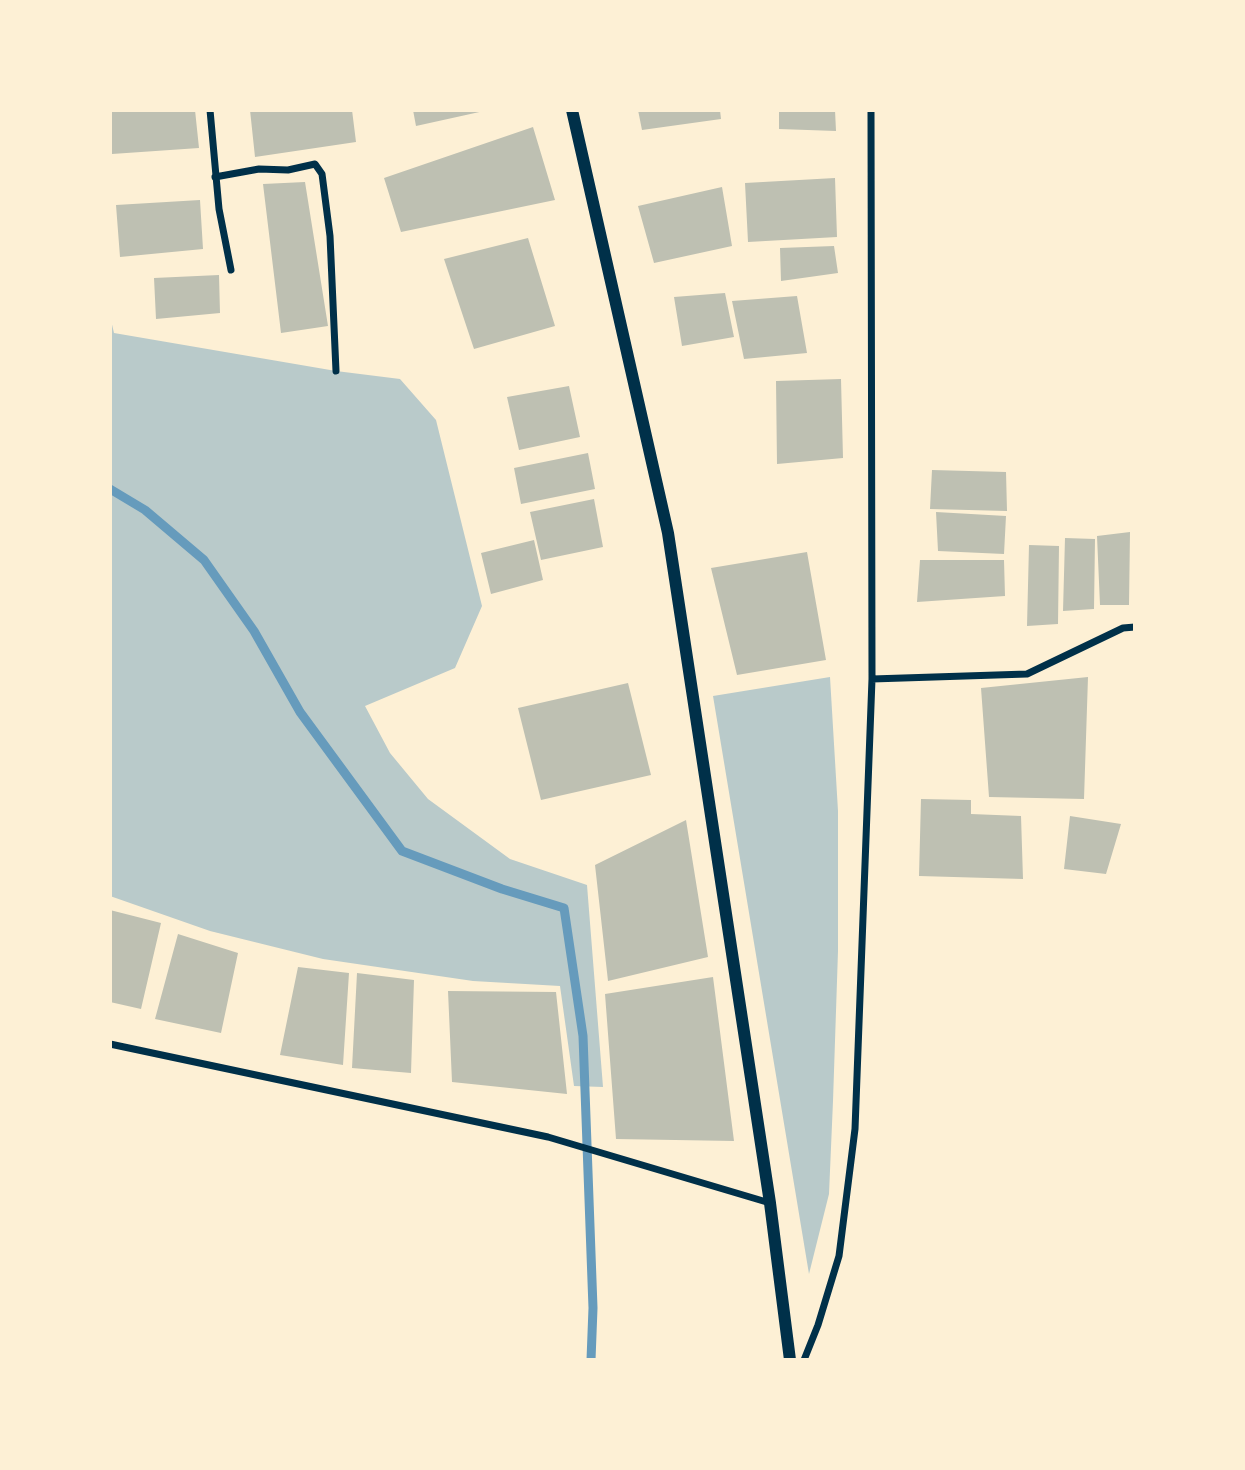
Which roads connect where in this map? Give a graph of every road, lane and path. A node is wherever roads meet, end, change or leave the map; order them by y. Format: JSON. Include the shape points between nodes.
{"nodes":[{"id":1,"x":210,"y":110,"type":"edge"},
{"id":2,"x":572,"y":110,"type":"edge"},
{"id":3,"x":871,"y":110,"type":"edge"},
{"id":4,"x":215,"y":177,"type":"junction"},
{"id":5,"x":231,"y":270,"type":"dead end"},
{"id":6,"x":336,"y":371,"type":"dead end"},
{"id":7,"x":1135,"y":627,"type":"edge"},
{"id":8,"x":872,"y":680,"type":"junction"},
{"id":9,"x":110,"y":1044,"type":"edge"},
{"id":10,"x":770,"y":1203,"type":"junction"},
{"id":11,"x":790,"y":1360,"type":"edge"},
{"id":12,"x":804,"y":1360,"type":"edge"}],
"edges":[{"from":1,"to":4,"type":"street"},
{"from":2,"to":10,"type":"street","via":[[668,533]]},
{"from":3,"to":8,"type":"street"},
{"from":4,"to":5,"type":"street"},
{"from":4,"to":6,"type":"street","via":[[315,164],[323,174]]},
{"from":7,"to":8,"type":"street","via":[[1123,628],[1027,674]]},
{"from":8,"to":12,"type":"street","via":[[855,1129],[839,1256]]},
{"from":9,"to":10,"type":"street","via":[[548,1137]]},
{"from":10,"to":11,"type":"street"}]}
